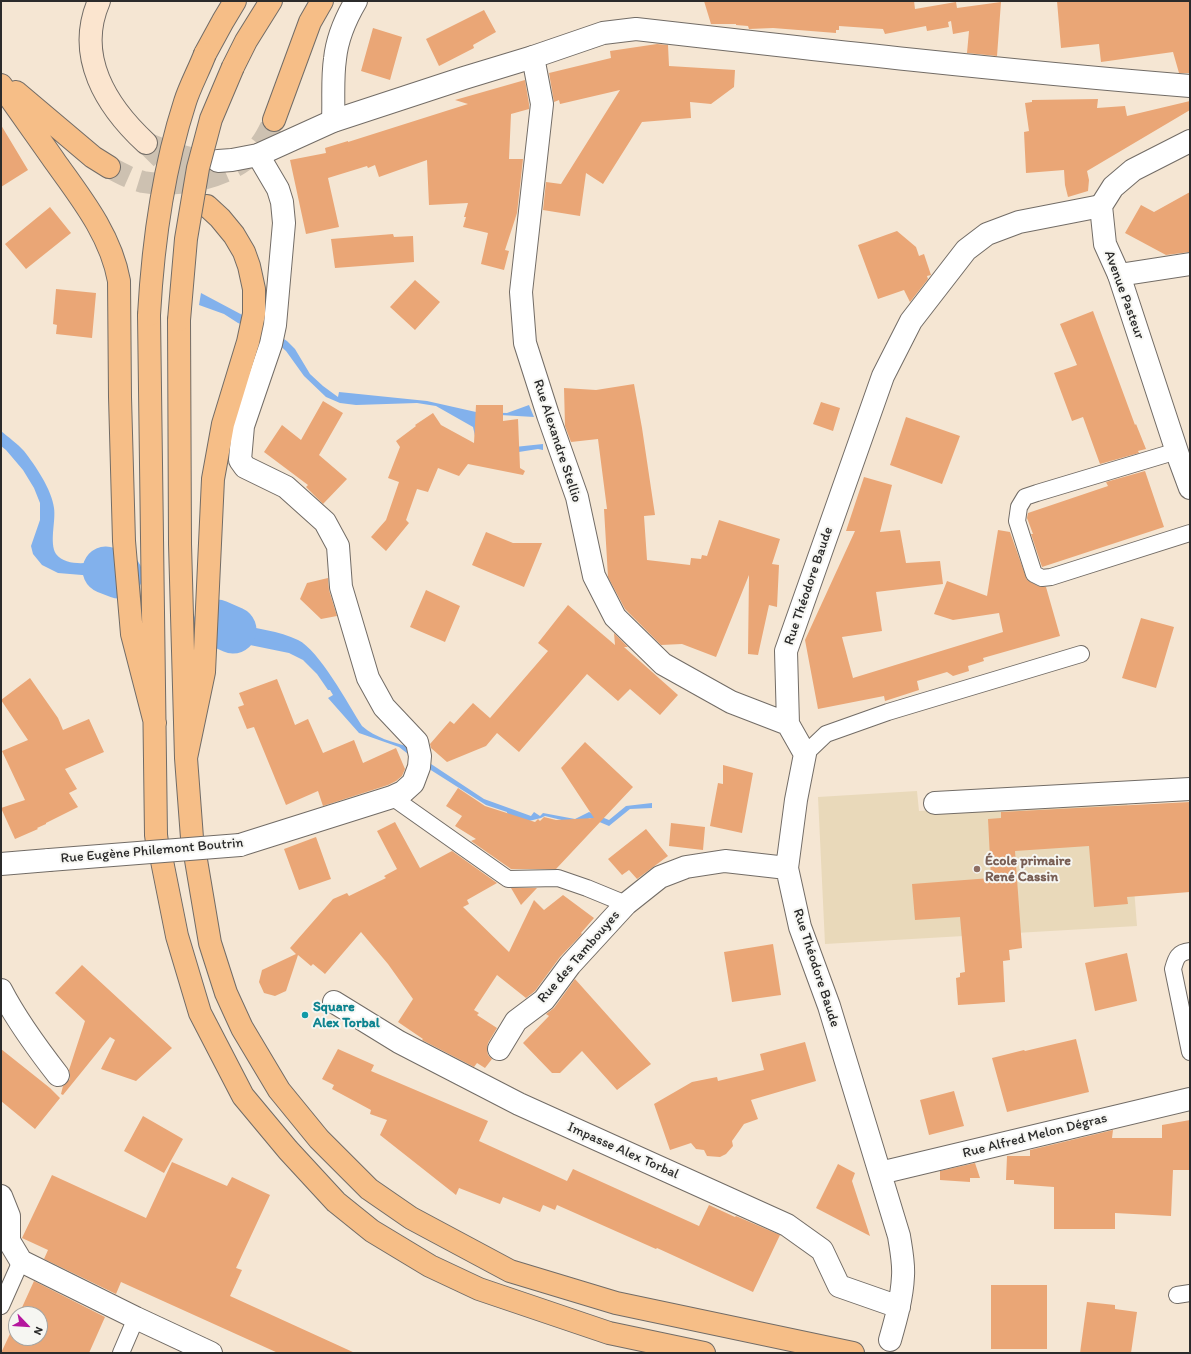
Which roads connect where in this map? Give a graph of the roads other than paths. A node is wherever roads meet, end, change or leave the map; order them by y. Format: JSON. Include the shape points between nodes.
{"nodes":[{"id":1,"x":99,"y":1,"type":"edge"},
{"id":2,"x":235,"y":1,"type":"edge"},
{"id":3,"x":270,"y":1,"type":"edge"},
{"id":4,"x":322,"y":1,"type":"edge"},
{"id":5,"x":356,"y":1,"type":"edge"},
{"id":6,"x":533,"y":57,"type":"junction"},
{"id":7,"x":1,"y":79,"type":"edge"},
{"id":8,"x":1,"y":85,"type":"edge"},
{"id":9,"x":1190,"y":86,"type":"edge"},
{"id":10,"x":274,"y":120,"type":"tunnel mouth"},
{"id":11,"x":333,"y":121,"type":"junction"},
{"id":12,"x":1190,"y":141,"type":"edge"},
{"id":13,"x":146,"y":143,"type":"dead end"},
{"id":14,"x":258,"y":155,"type":"junction"},
{"id":15,"x":218,"y":160,"type":"tunnel mouth"},
{"id":16,"x":109,"y":167,"type":"tunnel mouth"},
{"id":17,"x":207,"y":206,"type":"dead end"},
{"id":18,"x":1101,"y":206,"type":"junction"},
{"id":19,"x":1190,"y":264,"type":"edge"},
{"id":20,"x":1119,"y":275,"type":"junction"},
{"id":21,"x":1176,"y":451,"type":"junction"},
{"id":22,"x":1190,"y":488,"type":"edge"},
{"id":23,"x":1190,"y":533,"type":"edge"},
{"id":24,"x":1081,"y":654,"type":"dead end"},
{"id":25,"x":155,"y":723,"type":"junction"},
{"id":26,"x":788,"y":724,"type":"junction"},
{"id":27,"x":805,"y":754,"type":"junction"},
{"id":28,"x":186,"y":758,"type":"junction"},
{"id":29,"x":1190,"y":789,"type":"edge"},
{"id":30,"x":392,"y":797,"type":"junction"},
{"id":31,"x":935,"y":803,"type":"dead end"},
{"id":32,"x":192,"y":838,"type":"dead end"},
{"id":33,"x":196,"y":860,"type":"dead end"},
{"id":34,"x":1,"y":864,"type":"edge"},
{"id":35,"x":787,"y":868,"type":"junction"},
{"id":36,"x":626,"y":904,"type":"junction"},
{"id":37,"x":1190,"y":951,"type":"edge"},
{"id":38,"x":1,"y":990,"type":"edge"},
{"id":39,"x":334,"y":1002,"type":"dead end"},
{"id":40,"x":499,"y":1049,"type":"dead end"},
{"id":41,"x":1190,"y":1052,"type":"edge"},
{"id":42,"x":58,"y":1075,"type":"dead end"},
{"id":43,"x":1190,"y":1099,"type":"edge"},
{"id":44,"x":880,"y":1173,"type":"junction"},
{"id":45,"x":1,"y":1196,"type":"edge"},
{"id":46,"x":21,"y":1261,"type":"junction"},
{"id":47,"x":1,"y":1306,"type":"edge"},
{"id":48,"x":899,"y":1307,"type":"junction"},
{"id":49,"x":136,"y":1318,"type":"junction"},
{"id":50,"x":890,"y":1340,"type":"dead end"},
{"id":51,"x":851,"y":1352,"type":"edge"},
{"id":52,"x":121,"y":1353,"type":"edge"},
{"id":53,"x":211,"y":1353,"type":"edge"},
{"id":54,"x":704,"y":1353,"type":"edge"}],
"edges":[{"from":1,"to":13,"type":"main road","via":[[92,21],[90,38],[96,70],[110,103]]},
{"from":2,"to":25,"type":"highway","bridge":true,"via":[[205,54],[186,101],[162,198],[152,269],[149,315]]},
{"from":3,"to":28,"type":"highway","bridge":true,"via":[[246,41],[211,119],[198,168],[186,239],[179,320],[180,544]]},
{"from":4,"to":10,"type":"highway","via":[[310,22]]},
{"from":5,"to":11,"type":"street","via":[[342,32],[334,60]]},
{"from":6,"to":9,"type":"street","via":[[603,33],[636,29],[892,58]]},
{"from":6,"to":11,"type":"street"},
{"from":6,"to":26,"type":"street","name":"Rue Alexandre Stellio","via":[[542,104],[521,292],[525,343],[577,497],[594,576],[615,617],[663,664],[731,702]]},
{"from":7,"to":16,"type":"highway","via":[[92,157]]},
{"from":8,"to":25,"type":"highway","via":[[94,218],[117,268],[124,541],[132,634]]},
{"from":11,"to":14,"type":"street"},
{"from":12,"to":18,"type":"street","via":[[1133,170],[1113,187]]},
{"from":14,"to":15,"type":"street"},
{"from":14,"to":30,"type":"street","name":"Rue Eugène Philemont Boutrin","via":[[278,189],[284,223],[273,335],[244,426],[240,460],[245,467],[286,487],[325,522],[338,546],[341,587],[368,678],[384,708],[417,742],[420,767],[413,783]]},
{"from":17,"to":28,"type":"highway","via":[[220,218],[244,252],[254,289],[254,314],[223,424],[215,465],[204,672]]},
{"from":18,"to":20,"type":"street","name":"Avenue Pasteur","via":[[1105,244]]},
{"from":18,"to":26,"type":"street","name":"Rue Théodore Baude","via":[[1019,222],[987,234],[966,250],[911,321],[883,376],[786,651]]},
{"from":19,"to":20,"type":"street"},
{"from":20,"to":21,"type":"street","name":"Avenue Pasteur"},
{"from":21,"to":22,"type":"street","name":"Avenue Pasteur"},
{"from":21,"to":23,"type":"lane","via":[[1025,497],[1019,507],[1017,521],[1034,574],[1042,578]]},
{"from":24,"to":27,"type":"lane","via":[[888,712],[826,734]]},
{"from":25,"to":54,"type":"highway","via":[[156,835],[177,936],[200,1013],[243,1096],[288,1150],[336,1202],[372,1230],[430,1266],[479,1289],[609,1333]]},
{"from":26,"to":27,"type":"street","name":"Rue Théodore Baude"},
{"from":27,"to":35,"type":"street","name":"Rue Théodore Baude"},
{"from":28,"to":32,"type":"highway"},
{"from":29,"to":31,"type":"street"},
{"from":30,"to":34,"type":"street","name":"Rue Eugène Philemont Boutrin","bridge":true,"via":[[240,845]]},
{"from":30,"to":36,"type":"lane","via":[[508,879],[558,878]]},
{"from":33,"to":51,"type":"highway","via":[[210,942],[226,993],[242,1028],[279,1090],[319,1139],[369,1189],[411,1218],[510,1271],[616,1303]]},
{"from":35,"to":36,"type":"street","name":"Rue des Tambouyes","via":[[725,861],[686,867],[660,877]]},
{"from":35,"to":44,"type":"street","name":"Rue Théodore Baude","via":[[800,927],[828,1006]]},
{"from":36,"to":40,"type":"street","name":"Rue des Tambouyes","via":[[570,965],[544,1000],[516,1021]]},
{"from":37,"to":41,"type":"lane","via":[[1176,957],[1172,969]]},
{"from":38,"to":42,"type":"street","via":[[33,1044]]},
{"from":39,"to":48,"type":"street","name":"Impasse Alex Torbal","via":[[399,1042],[519,1104],[787,1226],[822,1250],[839,1286]]},
{"from":43,"to":44,"type":"street","name":"Rue Alfred Melon Dégras"},
{"from":44,"to":48,"type":"street","name":"Rue Théodore Baude","via":[[903,1257],[904,1275]]},
{"from":45,"to":46,"type":"street","via":[[9,1216],[9,1241]]},
{"from":46,"to":47,"type":"lane"},
{"from":46,"to":49,"type":"street"},
{"from":48,"to":50,"type":"street","name":"Rue Théodore Baude"},
{"from":49,"to":52,"type":"lane"},
{"from":49,"to":53,"type":"street"}]}
